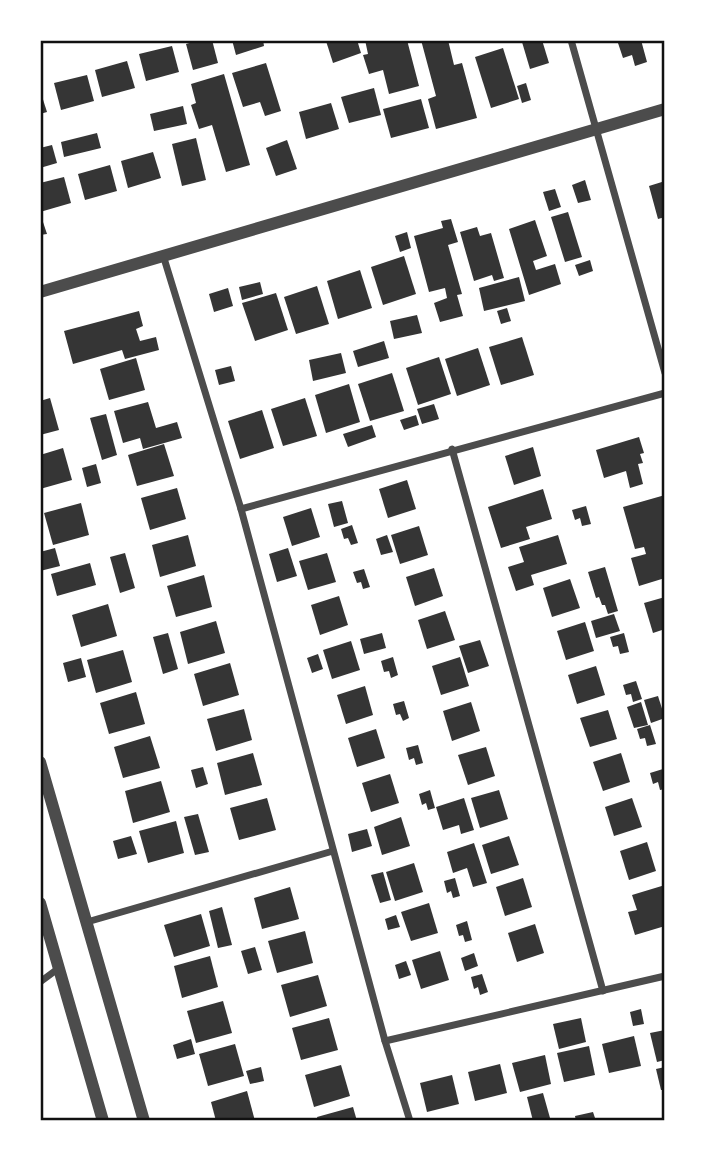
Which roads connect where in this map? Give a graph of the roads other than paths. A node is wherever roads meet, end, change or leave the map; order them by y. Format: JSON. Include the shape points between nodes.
{"nodes":[{"id":1,"x":571,"y":40,"type":"edge"},
{"id":2,"x":665,"y":109,"type":"edge"},
{"id":3,"x":596,"y":128,"type":"junction"},
{"id":4,"x":163,"y":255,"type":"junction"},
{"id":5,"x":40,"y":292,"type":"edge"},
{"id":6,"x":665,"y":373,"type":"edge"},
{"id":7,"x":665,"y":393,"type":"edge"},
{"id":8,"x":452,"y":449,"type":"junction"},
{"id":9,"x":241,"y":509,"type":"junction"},
{"id":10,"x":40,"y":762,"type":"edge"},
{"id":11,"x":333,"y":851,"type":"junction"},
{"id":12,"x":40,"y":903,"type":"edge"},
{"id":13,"x":87,"y":922,"type":"junction"},
{"id":14,"x":59,"y":968,"type":"junction"},
{"id":15,"x":665,"y":976,"type":"edge"},
{"id":16,"x":40,"y":982,"type":"edge"},
{"id":17,"x":603,"y":991,"type":"junction"},
{"id":18,"x":385,"y":1041,"type":"junction"},
{"id":19,"x":103,"y":1121,"type":"edge"},
{"id":20,"x":144,"y":1121,"type":"edge"},
{"id":21,"x":410,"y":1121,"type":"edge"}],
"edges":[{"from":1,"to":3,"type":"street"},
{"from":2,"to":3,"type":"street"},
{"from":3,"to":4,"type":"street"},
{"from":3,"to":6,"type":"street"},
{"from":4,"to":5,"type":"street"},
{"from":4,"to":9,"type":"street"},
{"from":7,"to":8,"type":"street"},
{"from":8,"to":9,"type":"street"},
{"from":8,"to":17,"type":"street"},
{"from":9,"to":11,"type":"street"},
{"from":10,"to":13,"type":"street"},
{"from":11,"to":13,"type":"street"},
{"from":11,"to":18,"type":"street"},
{"from":12,"to":14,"type":"street"},
{"from":13,"to":20,"type":"street"},
{"from":14,"to":16,"type":"street"},
{"from":14,"to":19,"type":"street"},
{"from":15,"to":17,"type":"street"},
{"from":17,"to":18,"type":"street"},
{"from":18,"to":21,"type":"street"}]}
